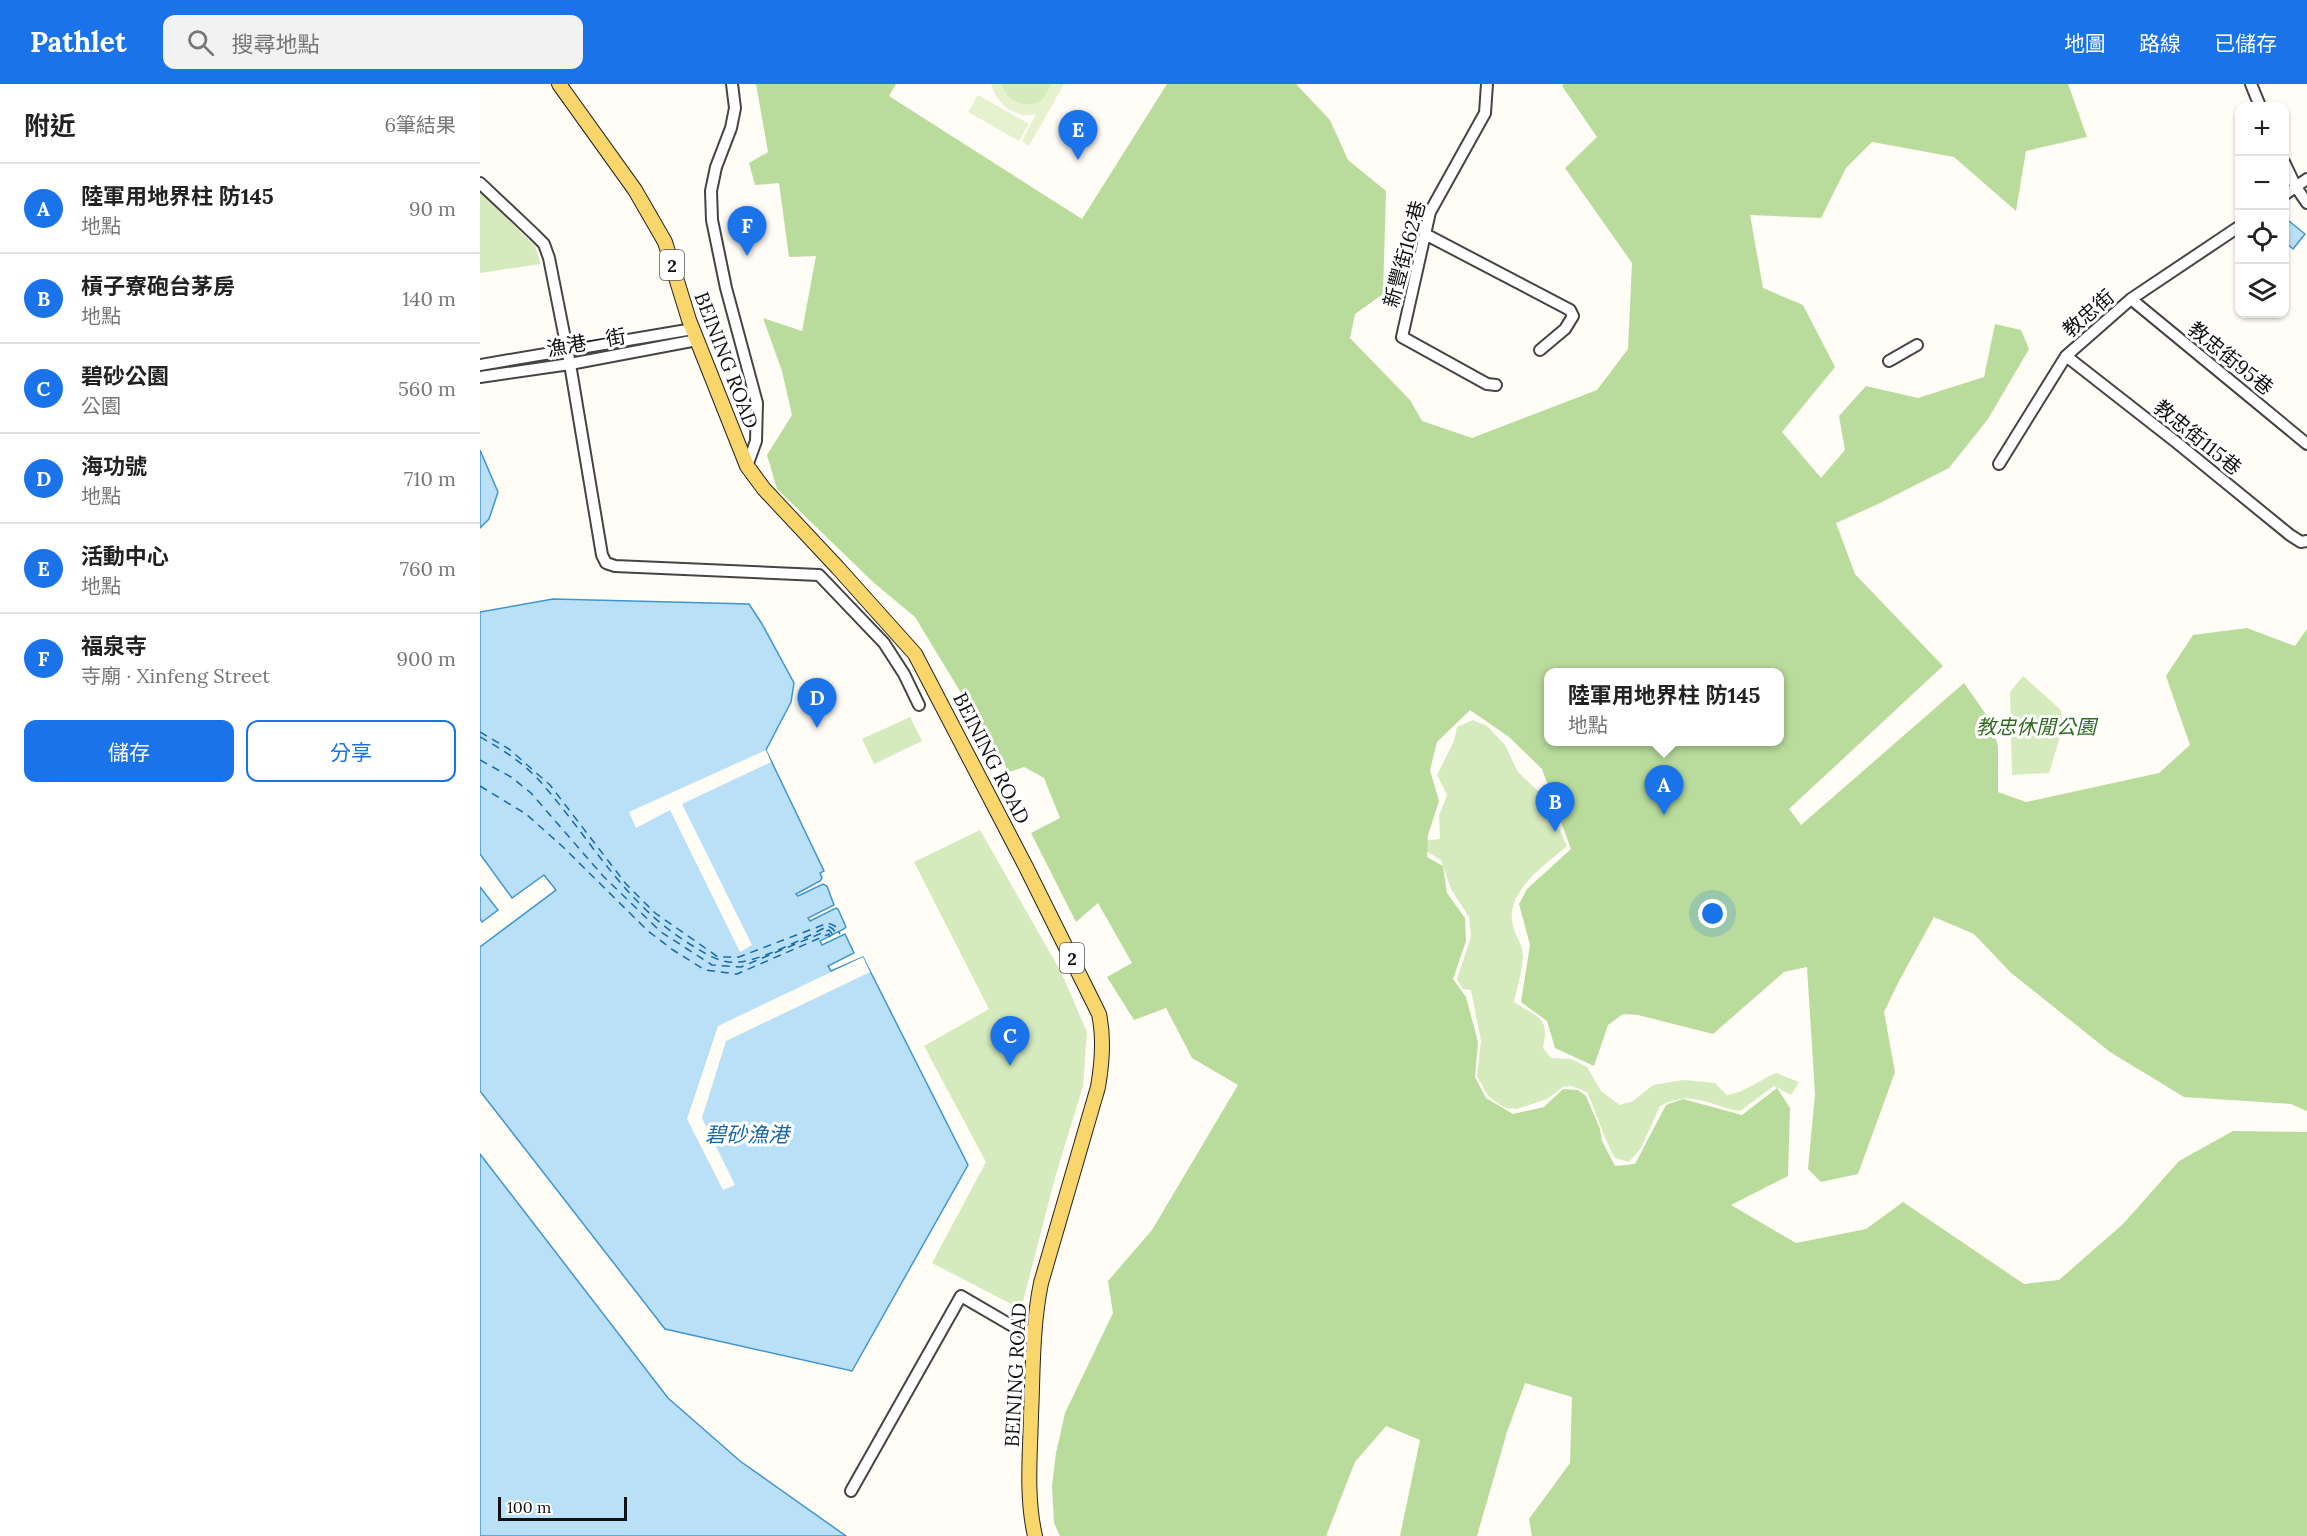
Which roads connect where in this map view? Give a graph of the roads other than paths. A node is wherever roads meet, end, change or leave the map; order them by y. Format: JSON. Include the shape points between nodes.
{"nodes":[{"id":1,"x":559,"y":84,"type":"edge"},
{"id":2,"x":732,"y":84,"type":"edge"},
{"id":3,"x":1487,"y":84,"type":"edge"},
{"id":4,"x":2251,"y":84,"type":"edge"},
{"id":5,"x":2258,"y":102,"type":"edge"},
{"id":6,"x":2289,"y":172,"type":"edge"},
{"id":7,"x":2307,"y":179,"type":"edge"},
{"id":8,"x":480,"y":183,"type":"edge"},
{"id":9,"x":2296,"y":187,"type":"junction"},
{"id":10,"x":2289,"y":192,"type":"edge"},
{"id":11,"x":2307,"y":203,"type":"edge"},
{"id":12,"x":2235,"y":229,"type":"edge"},
{"id":13,"x":1425,"y":234,"type":"junction"},
{"id":14,"x":2131,"y":299,"type":"junction"},
{"id":15,"x":695,"y":335,"type":"junction"},
{"id":16,"x":1917,"y":345,"type":"dead end"},
{"id":17,"x":566,"y":350,"type":"junction"},
{"id":18,"x":1540,"y":350,"type":"dead end"},
{"id":19,"x":2066,"y":356,"type":"junction"},
{"id":20,"x":1889,"y":361,"type":"dead end"},
{"id":21,"x":570,"y":364,"type":"junction"},
{"id":22,"x":480,"y":365,"type":"edge"},
{"id":23,"x":480,"y":378,"type":"edge"},
{"id":24,"x":1496,"y":385,"type":"dead end"},
{"id":25,"x":2307,"y":444,"type":"edge"},
{"id":26,"x":1999,"y":464,"type":"dead end"},
{"id":27,"x":747,"y":466,"type":"junction"},
{"id":28,"x":2307,"y":541,"type":"edge"},
{"id":29,"x":919,"y":705,"type":"dead end"},
{"id":30,"x":1034,"y":1338,"type":"junction"},
{"id":31,"x":851,"y":1491,"type":"dead end"},
{"id":32,"x":1035,"y":1536,"type":"edge"}],
"edges":[{"from":1,"to":15,"type":"main road","name":"BEINING ROAD","number":"2","via":[[635,190],[665,243]]},
{"from":2,"to":27,"type":"street","via":[[735,108],[711,191],[712,220],[757,403],[756,441]]},
{"from":3,"to":13,"type":"street","name":"新豐街162巷","via":[[1485,113],[1430,212]]},
{"from":4,"to":5,"type":"street"},
{"from":6,"to":9,"type":"street"},
{"from":7,"to":9,"type":"street"},
{"from":8,"to":17,"type":"street","via":[[544,244]]},
{"from":9,"to":10,"type":"street"},
{"from":9,"to":11,"type":"street"},
{"from":12,"to":14,"type":"street","name":"教忠街"},
{"from":13,"to":18,"type":"street","via":[[1570,310],[1573,316],[1569,324]]},
{"from":13,"to":24,"type":"street","name":"新豐街162巷","via":[[1402,337],[1487,384]]},
{"from":14,"to":19,"type":"street","name":"教忠街"},
{"from":14,"to":25,"type":"street","name":"教忠街95巷"},
{"from":15,"to":17,"type":"street","name":"漁港一街"},
{"from":15,"to":21,"type":"street","name":"漁港一街"},
{"from":15,"to":27,"type":"main road","name":"BEINING ROAD","number":"2"},
{"from":16,"to":20,"type":"street"},
{"from":17,"to":21,"type":"street"},
{"from":17,"to":22,"type":"street","name":"漁港一街"},
{"from":19,"to":26,"type":"street","name":"教忠街"},
{"from":19,"to":28,"type":"street","name":"教忠街115巷","via":[[2290,535]]},
{"from":21,"to":23,"type":"street","name":"漁港一街"},
{"from":21,"to":29,"type":"street","via":[[606,563],[819,575],[884,643]]},
{"from":27,"to":30,"type":"main road","name":"BEINING ROAD","number":"2","via":[[915,654],[1099,1014],[1098,1087],[1041,1283]]},
{"from":30,"to":31,"type":"street","via":[[961,1296]]},
{"from":30,"to":32,"type":"main road","name":"BEINING ROAD","number":"2","via":[[1029,1488]]}]}
